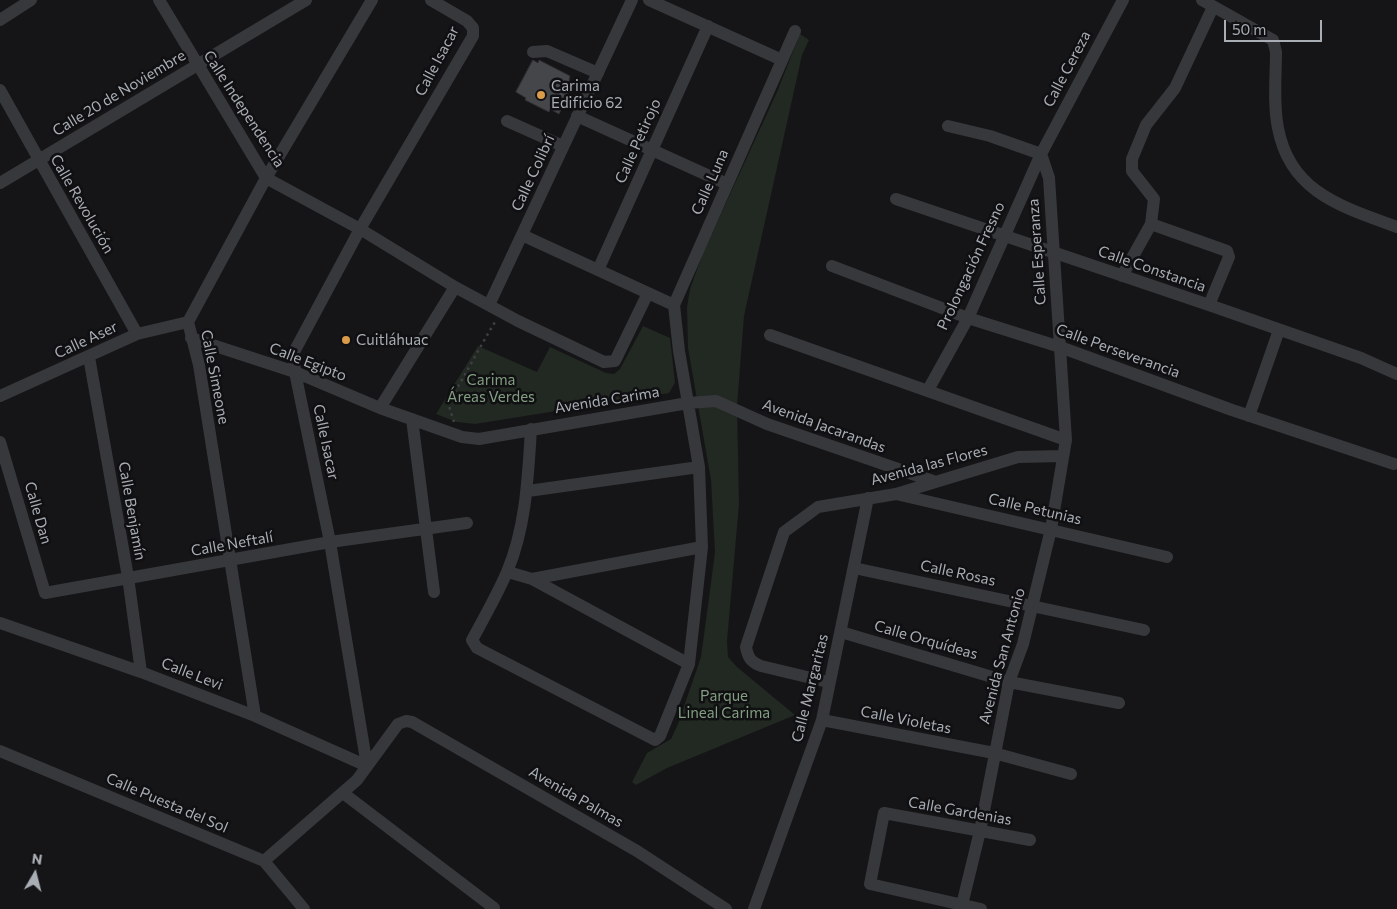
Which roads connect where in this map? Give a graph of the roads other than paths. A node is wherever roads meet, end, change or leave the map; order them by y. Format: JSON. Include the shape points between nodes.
{"nodes":[{"id":1,"x":31,"y":0,"type":"edge"},
{"id":2,"x":159,"y":0,"type":"edge"},
{"id":3,"x":306,"y":0,"type":"edge"},
{"id":4,"x":372,"y":0,"type":"edge"},
{"id":5,"x":431,"y":0,"type":"edge"},
{"id":6,"x":632,"y":0,"type":"edge"},
{"id":7,"x":1123,"y":0,"type":"edge"},
{"id":8,"x":657,"y":2,"type":"edge"},
{"id":9,"x":1207,"y":3,"type":"edge"},
{"id":10,"x":0,"y":20,"type":"edge"},
{"id":11,"x":708,"y":26,"type":"junction"},
{"id":12,"x":795,"y":30,"type":"dead end"},
{"id":13,"x":533,"y":52,"type":"dead end"},
{"id":14,"x":782,"y":60,"type":"junction"},
{"id":15,"x":197,"y":66,"type":"junction"},
{"id":16,"x":598,"y":73,"type":"junction"},
{"id":17,"x":0,"y":90,"type":"edge"},
{"id":18,"x":578,"y":116,"type":"junction"},
{"id":19,"x":507,"y":121,"type":"dead end"},
{"id":20,"x":948,"y":126,"type":"dead end"},
{"id":21,"x":563,"y":146,"type":"junction"},
{"id":22,"x":652,"y":150,"type":"junction"},
{"id":23,"x":1041,"y":154,"type":"junction"},
{"id":24,"x":38,"y":160,"type":"junction"},
{"id":25,"x":266,"y":178,"type":"junction"},
{"id":26,"x":0,"y":183,"type":"edge"},
{"id":27,"x":727,"y":184,"type":"junction"},
{"id":28,"x":896,"y":199,"type":"dead end"},
{"id":29,"x":1151,"y":224,"type":"junction"},
{"id":30,"x":1397,"y":227,"type":"edge"},
{"id":31,"x":360,"y":229,"type":"junction"},
{"id":32,"x":522,"y":235,"type":"junction"},
{"id":33,"x":1003,"y":236,"type":"junction"},
{"id":34,"x":1053,"y":251,"type":"junction"},
{"id":35,"x":832,"y":266,"type":"dead end"},
{"id":36,"x":598,"y":270,"type":"junction"},
{"id":37,"x":1122,"y":276,"type":"junction"},
{"id":38,"x":455,"y":288,"type":"junction"},
{"id":39,"x":648,"y":293,"type":"junction"},
{"id":40,"x":489,"y":305,"type":"junction"},
{"id":41,"x":674,"y":305,"type":"junction"},
{"id":42,"x":1209,"y":305,"type":"junction"},
{"id":43,"x":968,"y":318,"type":"junction"},
{"id":44,"x":188,"y":322,"type":"junction"},
{"id":45,"x":1279,"y":330,"type":"junction"},
{"id":46,"x":137,"y":334,"type":"junction"},
{"id":47,"x":770,"y":336,"type":"dead end"},
{"id":48,"x":191,"y":338,"type":"junction"},
{"id":49,"x":1060,"y":347,"type":"junction"},
{"id":50,"x":89,"y":357,"type":"junction"},
{"id":51,"x":295,"y":372,"type":"junction"},
{"id":52,"x":1397,"y":374,"type":"edge"},
{"id":53,"x":928,"y":390,"type":"junction"},
{"id":54,"x":0,"y":396,"type":"edge"},
{"id":55,"x":688,"y":403,"type":"junction"},
{"id":56,"x":380,"y":408,"type":"junction"},
{"id":57,"x":735,"y":408,"type":"joint"},
{"id":58,"x":1249,"y":416,"type":"junction"},
{"id":59,"x":412,"y":419,"type":"junction"},
{"id":60,"x":532,"y":429,"type":"junction"},
{"id":61,"x":450,"y":432,"type":"joint"},
{"id":62,"x":1066,"y":440,"type":"junction"},
{"id":63,"x":0,"y":442,"type":"edge"},
{"id":64,"x":1063,"y":456,"type":"junction"},
{"id":65,"x":1394,"y":464,"type":"dead end"},
{"id":66,"x":699,"y":468,"type":"junction"},
{"id":67,"x":933,"y":481,"type":"junction"},
{"id":68,"x":528,"y":491,"type":"junction"},
{"id":69,"x":896,"y":494,"type":"junction"},
{"id":70,"x":868,"y":498,"type":"junction"},
{"id":71,"x":467,"y":523,"type":"dead end"},
{"id":72,"x":426,"y":527,"type":"junction"},
{"id":73,"x":1051,"y":529,"type":"junction"},
{"id":74,"x":330,"y":542,"type":"junction"},
{"id":75,"x":702,"y":547,"type":"junction"},
{"id":76,"x":1167,"y":557,"type":"dead end"},
{"id":77,"x":229,"y":562,"type":"junction"},
{"id":78,"x":854,"y":568,"type":"junction"},
{"id":79,"x":508,"y":572,"type":"junction"},
{"id":80,"x":128,"y":578,"type":"junction"},
{"id":81,"x":532,"y":579,"type":"junction"},
{"id":82,"x":434,"y":592,"type":"dead end"},
{"id":83,"x":45,"y":593,"type":"joint"},
{"id":84,"x":1033,"y":605,"type":"junction"},
{"id":85,"x":0,"y":623,"type":"edge"},
{"id":86,"x":1144,"y":630,"type":"dead end"},
{"id":87,"x":841,"y":632,"type":"junction"},
{"id":88,"x":689,"y":664,"type":"junction"},
{"id":89,"x":141,"y":672,"type":"junction"},
{"id":90,"x":828,"y":682,"type":"junction"},
{"id":91,"x":1009,"y":682,"type":"junction"},
{"id":92,"x":1119,"y":703,"type":"dead end"},
{"id":93,"x":254,"y":716,"type":"junction"},
{"id":94,"x":822,"y":720,"type":"junction"},
{"id":95,"x":0,"y":751,"type":"edge"},
{"id":96,"x":994,"y":754,"type":"junction"},
{"id":97,"x":367,"y":766,"type":"junction"},
{"id":98,"x":1072,"y":774,"type":"dead end"},
{"id":99,"x":343,"y":793,"type":"junction"},
{"id":100,"x":980,"y":831,"type":"junction"},
{"id":101,"x":1030,"y":840,"type":"dead end"},
{"id":102,"x":264,"y":861,"type":"junction"},
{"id":103,"x":961,"y":907,"type":"edge"},
{"id":104,"x":494,"y":908,"type":"dead end"},
{"id":105,"x":304,"y":909,"type":"edge"},
{"id":106,"x":726,"y":909,"type":"edge"},
{"id":107,"x":754,"y":909,"type":"edge"},
{"id":108,"x":981,"y":909,"type":"edge"}],
"edges":[{"from":1,"to":10,"type":"street"},
{"from":2,"to":15,"type":"street","name":"Calle Independencia"},
{"from":3,"to":15,"type":"street","name":"Calle 20 de Noviembre"},
{"from":4,"to":25,"type":"street","name":"Calle Simeone"},
{"from":5,"to":31,"type":"street","name":"Calle Isacar","via":[[467,21],[473,28],[473,36]]},
{"from":6,"to":16,"type":"street","name":"Calle Colibrí"},
{"from":7,"to":23,"type":"street","name":"Calle Cereza"},
{"from":8,"to":11,"type":"street"},
{"from":9,"to":29,"type":"street","via":[[1175,88],[1146,125],[1132,159],[1132,171],[1154,198]]},
{"from":9,"to":30,"type":"street","via":[[1272,40],[1276,52],[1278,128],[1293,168],[1304,182],[1338,204]]},
{"from":11,"to":14,"type":"street"},
{"from":11,"to":22,"type":"street","name":"Calle Petirojo"},
{"from":12,"to":14,"type":"street","name":"Calle Luna"},
{"from":13,"to":16,"type":"street","via":[[547,51]]},
{"from":14,"to":27,"type":"street","name":"Calle Luna"},
{"from":15,"to":24,"type":"street","name":"Calle 20 de Noviembre"},
{"from":15,"to":25,"type":"street","name":"Calle Independencia"},
{"from":16,"to":18,"type":"street","name":"Calle Colibrí"},
{"from":17,"to":24,"type":"street","name":"Calle Revolución"},
{"from":18,"to":21,"type":"street","name":"Calle Colibrí"},
{"from":18,"to":22,"type":"street"},
{"from":19,"to":21,"type":"street"},
{"from":20,"to":23,"type":"street","via":[[990,136]]},
{"from":21,"to":32,"type":"street","name":"Calle Colibrí"},
{"from":22,"to":27,"type":"street"},
{"from":22,"to":36,"type":"street","name":"Calle Petirojo"},
{"from":23,"to":33,"type":"street","name":"Prolongación Fresno"},
{"from":23,"to":34,"type":"street","name":"Calle Esperanza","via":[[1049,178]]},
{"from":24,"to":26,"type":"street","name":"Calle 20 de Noviembre"},
{"from":24,"to":46,"type":"street","name":"Calle Revolución"},
{"from":25,"to":31,"type":"street","name":"Calle Independencia"},
{"from":25,"to":44,"type":"street","name":"Calle Simeone"},
{"from":27,"to":41,"type":"street","name":"Calle Luna"},
{"from":28,"to":33,"type":"street","name":"Calle Constancia"},
{"from":29,"to":37,"type":"street"},
{"from":29,"to":42,"type":"street","via":[[1227,251],[1229,257]]},
{"from":31,"to":38,"type":"street","name":"Calle Independencia"},
{"from":31,"to":51,"type":"street","name":"Calle Isacar","via":[[294,352]]},
{"from":32,"to":36,"type":"street"},
{"from":32,"to":40,"type":"street","name":"Calle Colibrí"},
{"from":33,"to":34,"type":"street","name":"Calle Constancia"},
{"from":33,"to":43,"type":"street","name":"Prolongación Fresno"},
{"from":34,"to":37,"type":"street","name":"Calle Constancia"},
{"from":34,"to":49,"type":"street","name":"Calle Esperanza"},
{"from":35,"to":43,"type":"street","name":"Calle Perseverancia"},
{"from":36,"to":39,"type":"street"},
{"from":37,"to":42,"type":"street","name":"Calle Constancia"},
{"from":38,"to":40,"type":"street","name":"Calle Independencia"},
{"from":38,"to":56,"type":"street"},
{"from":39,"to":40,"type":"street","name":"Calle Independencia","via":[[615,361],[610,362]]},
{"from":39,"to":41,"type":"street"},
{"from":41,"to":55,"type":"street","name":"Calle Luna"},
{"from":42,"to":45,"type":"street","name":"Calle Constancia"},
{"from":43,"to":49,"type":"street","name":"Calle Perseverancia"},
{"from":43,"to":53,"type":"street","name":"Prolongación Fresno"},
{"from":44,"to":46,"type":"street","name":"Calle Aser"},
{"from":44,"to":48,"type":"street","name":"Calle Simeone"},
{"from":45,"to":52,"type":"street","name":"Calle Constancia"},
{"from":45,"to":58,"type":"street"},
{"from":46,"to":50,"type":"street","name":"Calle Aser"},
{"from":47,"to":53,"type":"street"},
{"from":48,"to":51,"type":"street","name":"Calle Egipto"},
{"from":48,"to":77,"type":"street","name":"Calle Simeone","via":[[199,365]]},
{"from":49,"to":58,"type":"street","name":"Calle Perseverancia"},
{"from":49,"to":62,"type":"street","name":"Calle Esperanza"},
{"from":50,"to":54,"type":"street","name":"Calle Aser"},
{"from":50,"to":80,"type":"street","name":"Calle Benjamín"},
{"from":51,"to":56,"type":"street","name":"Calle Egipto"},
{"from":51,"to":74,"type":"street","name":"Calle Isacar"},
{"from":53,"to":62,"type":"street"},
{"from":55,"to":57,"type":"street","name":"Avenida Carima","via":[[716,401]]},
{"from":55,"to":60,"type":"street","name":"Avenida Carima"},
{"from":55,"to":66,"type":"street","name":"Calle Luna"},
{"from":56,"to":59,"type":"street","name":"Calle Egipto"},
{"from":57,"to":67,"type":"street","name":"Avenida Jacarandas","via":[[767,424]]},
{"from":58,"to":65,"type":"street","name":"Calle Perseverancia"},
{"from":59,"to":61,"type":"street","name":"Calle Egipto"},
{"from":59,"to":72,"type":"street"},
{"from":60,"to":61,"type":"street","name":"Avenida Carima","via":[[479,439]]},
{"from":60,"to":68,"type":"street"},
{"from":62,"to":64,"type":"street","name":"Avenida San Antonio"},
{"from":63,"to":83,"type":"street","name":"Calle Dan"},
{"from":64,"to":67,"type":"street","name":"Avenida las Flores","via":[[1018,456]]},
{"from":64,"to":73,"type":"street","name":"Avenida San Antonio"},
{"from":66,"to":68,"type":"street"},
{"from":66,"to":75,"type":"street","name":"Calle Luna"},
{"from":67,"to":69,"type":"street","name":"Avenida las Flores"},
{"from":68,"to":79,"type":"street"},
{"from":69,"to":70,"type":"street","name":"Avenida las Flores"},
{"from":69,"to":73,"type":"street","name":"Calle Petunias"},
{"from":70,"to":78,"type":"street","name":"Calle Margaritas"},
{"from":70,"to":90,"type":"street","name":"Avenida las Flores","via":[[818,507],[784,532],[746,648],[752,662]]},
{"from":71,"to":72,"type":"street","name":"Calle Neftalí"},
{"from":72,"to":74,"type":"street","name":"Calle Neftalí"},
{"from":72,"to":82,"type":"street"},
{"from":73,"to":76,"type":"street","name":"Calle Petunias"},
{"from":73,"to":84,"type":"street","name":"Avenida San Antonio"},
{"from":74,"to":77,"type":"street","name":"Calle Neftalí"},
{"from":74,"to":97,"type":"street","name":"Calle Isacar"},
{"from":75,"to":81,"type":"street"},
{"from":75,"to":88,"type":"street","name":"Calle Luna"},
{"from":77,"to":80,"type":"street","name":"Calle Neftalí"},
{"from":77,"to":93,"type":"street","name":"Calle Simeone"},
{"from":78,"to":84,"type":"street","name":"Calle Rosas"},
{"from":78,"to":87,"type":"street","name":"Calle Margaritas"},
{"from":79,"to":81,"type":"street"},
{"from":79,"to":88,"type":"street","name":"Calle Luna","via":[[472,640],[477,648],[655,740],[660,736]]},
{"from":80,"to":83,"type":"street","name":"Calle Neftalí"},
{"from":80,"to":89,"type":"street","name":"Calle Benjamín"},
{"from":81,"to":88,"type":"street"},
{"from":84,"to":86,"type":"street","name":"Calle Rosas"},
{"from":84,"to":91,"type":"street","name":"Avenida San Antonio"},
{"from":85,"to":89,"type":"street","name":"Calle Levi"},
{"from":87,"to":90,"type":"street","name":"Calle Margaritas"},
{"from":87,"to":91,"type":"street","name":"Calle Orquídeas"},
{"from":89,"to":93,"type":"street","name":"Calle Levi"},
{"from":90,"to":94,"type":"street","name":"Calle Margaritas"},
{"from":91,"to":92,"type":"street","name":"Calle Orquídeas"},
{"from":91,"to":96,"type":"street","name":"Avenida San Antonio"},
{"from":93,"to":97,"type":"street","name":"Calle Levi"},
{"from":94,"to":96,"type":"street","name":"Calle Violetas"},
{"from":94,"to":107,"type":"street","name":"Calle Margaritas"},
{"from":95,"to":102,"type":"street","name":"Calle Puesta del Sol"},
{"from":96,"to":98,"type":"street","name":"Calle Violetas"},
{"from":96,"to":100,"type":"street","name":"Avenida San Antonio"},
{"from":97,"to":99,"type":"street"},
{"from":97,"to":106,"type":"street","name":"Avenida Palmas","via":[[398,724],[406,721],[637,851]]},
{"from":99,"to":102,"type":"street"},
{"from":99,"to":104,"type":"street"},
{"from":100,"to":101,"type":"street","name":"Calle Gardenias"},
{"from":100,"to":103,"type":"street","name":"Avenida San Antonio"},
{"from":100,"to":103,"type":"street","name":"Calle Gardenias","via":[[884,813],[870,884]]},
{"from":102,"to":105,"type":"street","name":"Calle Puesta del Sol"},
{"from":103,"to":108,"type":"street"}]}
